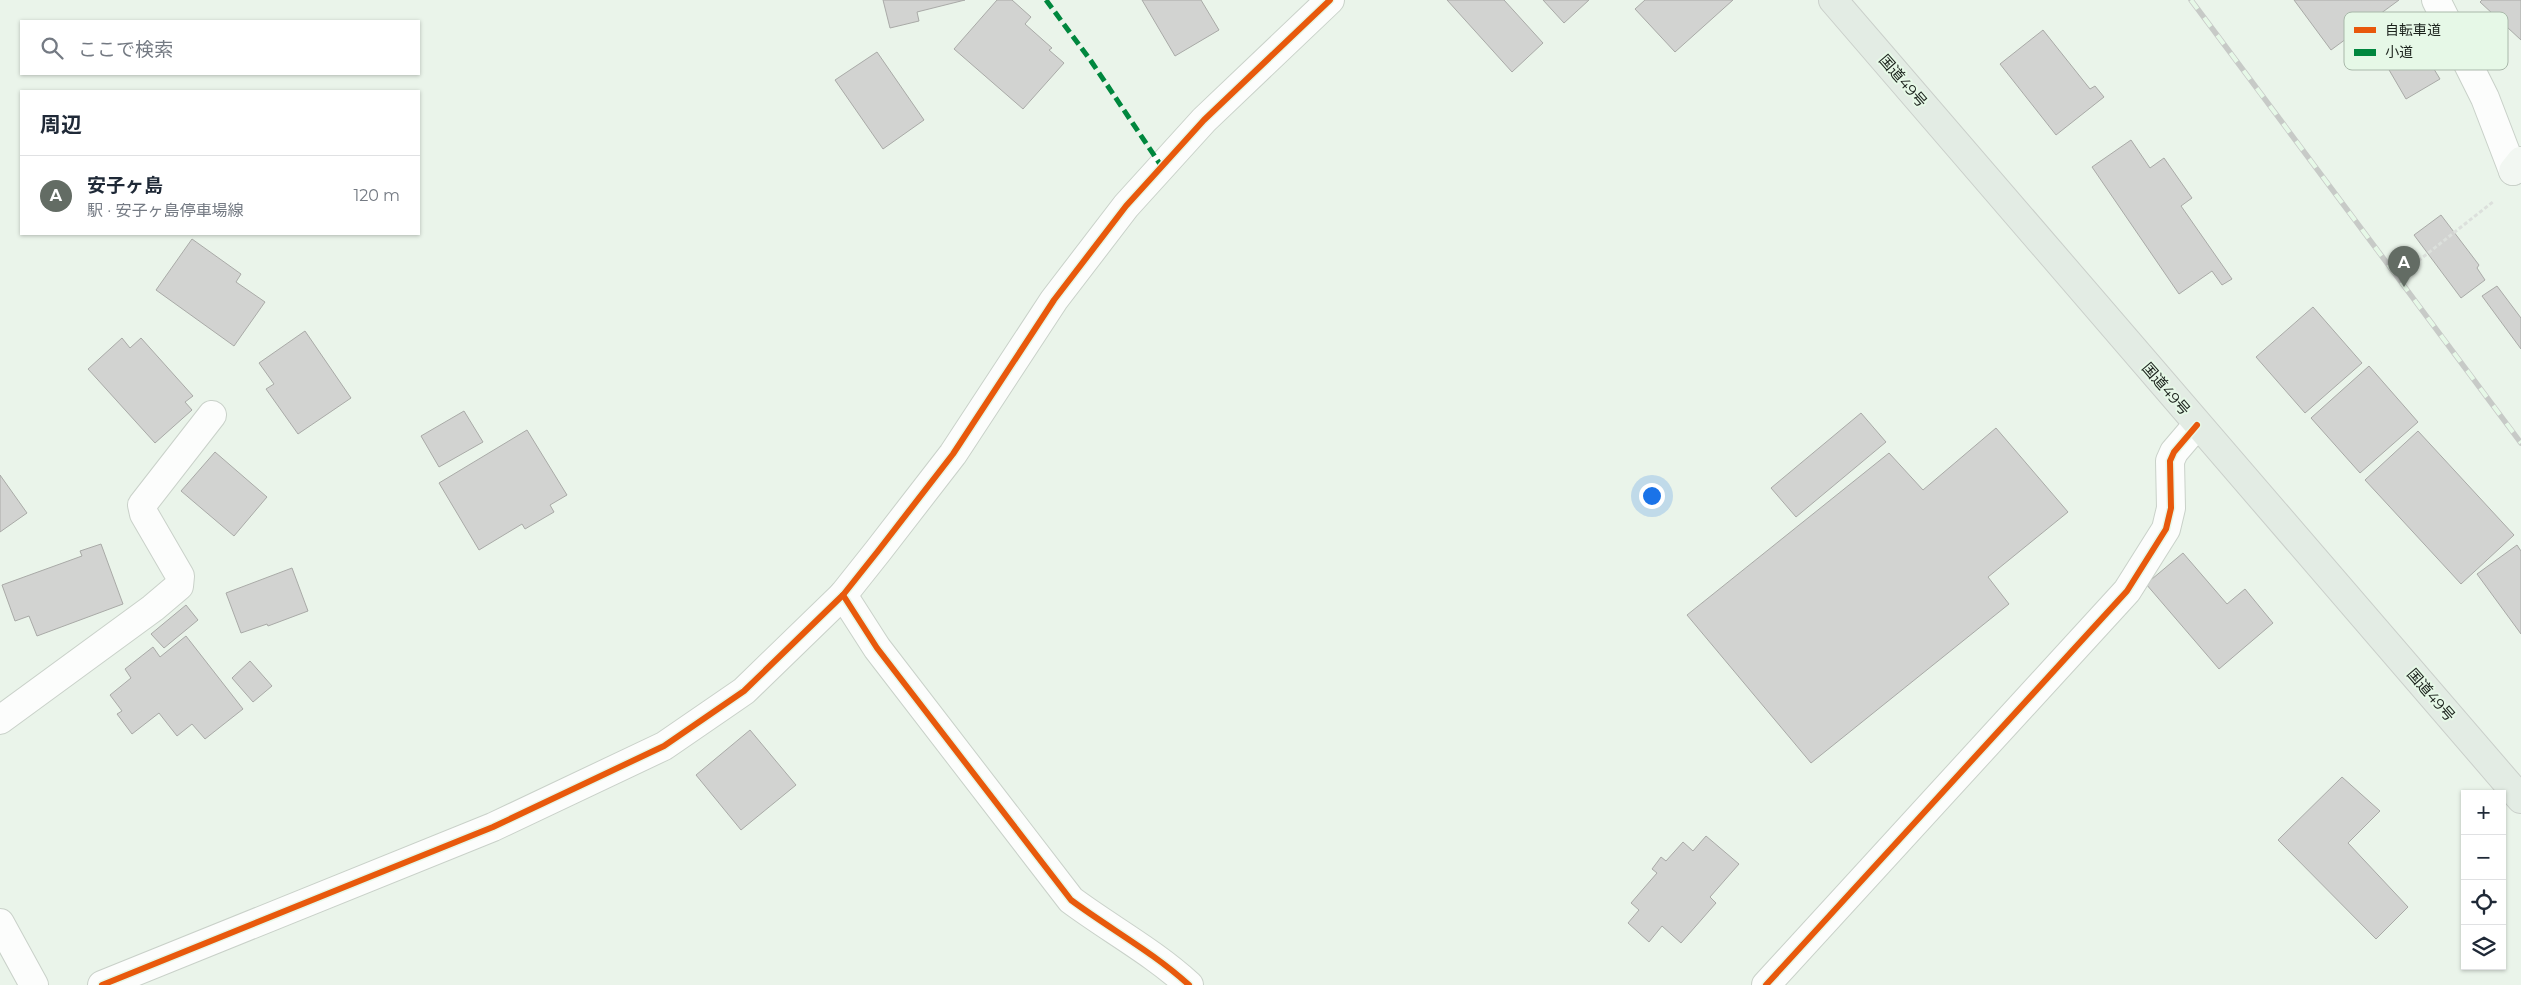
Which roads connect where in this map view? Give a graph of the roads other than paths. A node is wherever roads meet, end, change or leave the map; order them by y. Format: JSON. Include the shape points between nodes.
{"nodes":[{"id":1,"x":1330,"y":0,"type":"edge"},
{"id":2,"x":1833,"y":0,"type":"edge"},
{"id":3,"x":2436,"y":0,"type":"edge"},
{"id":4,"x":2442,"y":12,"type":"edge"},
{"id":5,"x":2471,"y":70,"type":"edge"},
{"id":6,"x":2517,"y":166,"type":"edge"},
{"id":7,"x":212,"y":415,"type":"dead end"},
{"id":8,"x":2197,"y":425,"type":"junction"},
{"id":9,"x":843,"y":595,"type":"junction"},
{"id":10,"x":0,"y":720,"type":"edge"},
{"id":11,"x":2521,"y":799,"type":"edge"},
{"id":12,"x":0,"y":923,"type":"edge"},
{"id":13,"x":34,"y":985,"type":"edge"},
{"id":14,"x":102,"y":985,"type":"edge"},
{"id":15,"x":1189,"y":985,"type":"edge"},
{"id":16,"x":1766,"y":985,"type":"edge"}],
"edges":[{"from":1,"to":9,"type":"street","via":[[1204,120],[1126,206],[1054,300],[953,454]]},
{"from":2,"to":8,"type":"highway","name":"国道49号"},
{"from":3,"to":4,"type":"street"},
{"from":5,"to":6,"type":"street"},
{"from":7,"to":10,"type":"street","via":[[142,505],[180,576],[179,586]]},
{"from":8,"to":11,"type":"highway","name":"国道49号"},
{"from":8,"to":16,"type":"street","via":[[2170,461],[2171,508],[2166,529],[2127,591]]},
{"from":9,"to":14,"type":"street","via":[[744,691],[664,746],[493,827]]},
{"from":9,"to":15,"type":"street","via":[[877,648],[1071,900],[1136,942]]},
{"from":12,"to":13,"type":"street"}]}
